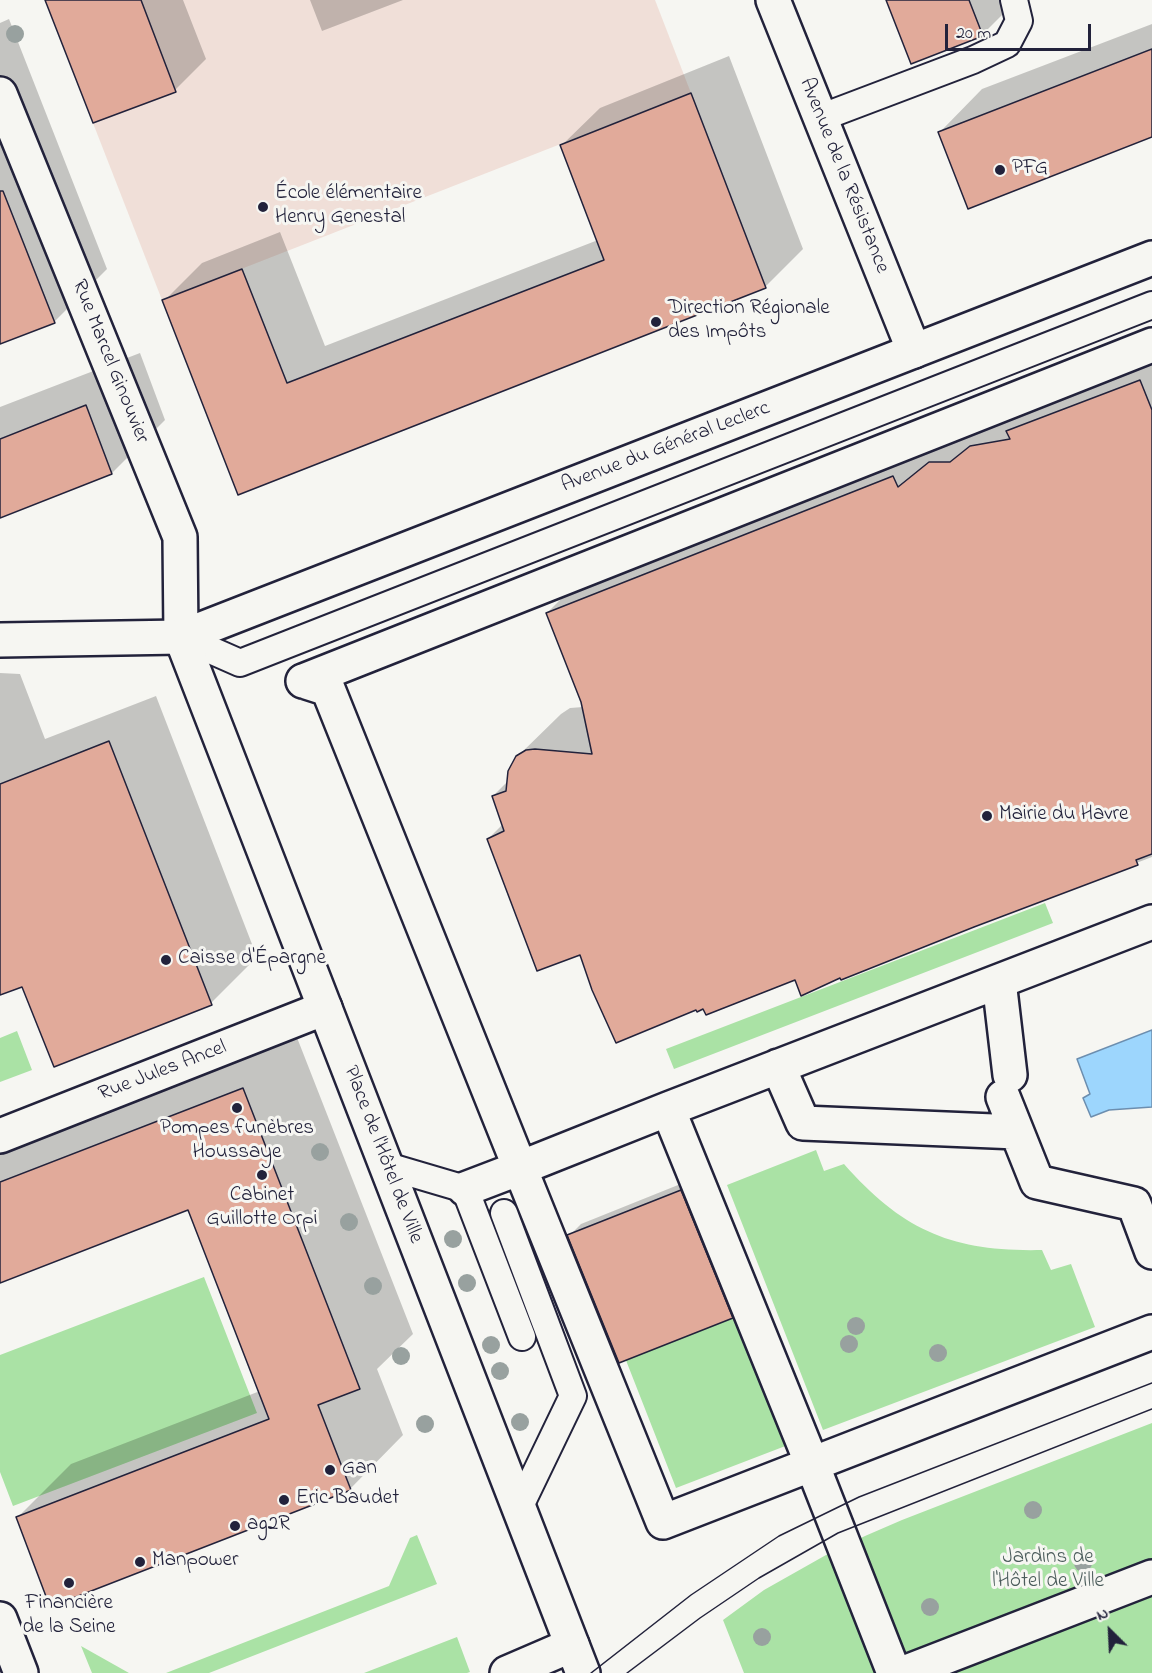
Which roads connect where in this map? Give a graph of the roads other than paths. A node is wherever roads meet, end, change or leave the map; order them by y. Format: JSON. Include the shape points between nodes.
{"nodes":[{"id":1,"x":773,"y":0,"type":"edge"},
{"id":2,"x":1014,"y":0,"type":"edge"},
{"id":3,"x":0,"y":94,"type":"edge"},
{"id":4,"x":820,"y":118,"type":"junction"},
{"id":5,"x":1152,"y":258,"type":"edge"},
{"id":6,"x":1152,"y":305,"type":"edge"},
{"id":7,"x":1152,"y":345,"type":"edge"},
{"id":8,"x":914,"y":351,"type":"junction"},
{"id":9,"x":181,"y":638,"type":"junction"},
{"id":10,"x":0,"y":640,"type":"edge"},
{"id":11,"x":1152,"y":922,"type":"edge"},
{"id":12,"x":999,"y":981,"type":"junction"},
{"id":13,"x":325,"y":1008,"type":"junction"},
{"id":14,"x":778,"y":1066,"type":"junction"},
{"id":15,"x":668,"y":1109,"type":"junction"},
{"id":16,"x":1017,"y":1132,"type":"junction"},
{"id":17,"x":0,"y":1136,"type":"edge"},
{"id":18,"x":387,"y":1166,"type":"junction"},
{"id":19,"x":520,"y":1168,"type":"junction"},
{"id":20,"x":465,"y":1190,"type":"junction"},
{"id":21,"x":504,"y":1213,"type":"dead end"},
{"id":22,"x":1152,"y":1252,"type":"edge"},
{"id":23,"x":1152,"y":1332,"type":"edge"},
{"id":24,"x":522,"y":1337,"type":"dead end"},
{"id":25,"x":812,"y":1464,"type":"junction"},
{"id":26,"x":519,"y":1508,"type":"junction"},
{"id":27,"x":1152,"y":1577,"type":"edge"},
{"id":28,"x":0,"y":1619,"type":"edge"},
{"id":29,"x":578,"y":1659,"type":"edge"},
{"id":30,"x":21,"y":1673,"type":"edge"},
{"id":31,"x":507,"y":1673,"type":"edge"},
{"id":32,"x":894,"y":1673,"type":"edge"},
{"id":33,"x":904,"y":1673,"type":"edge"}],
"edges":[{"from":1,"to":4,"type":"street","name":"Avenue de la Résistance"},
{"from":2,"to":4,"type":"lane","via":[[1019,21],[1007,44]]},
{"from":3,"to":9,"type":"street","name":"Rue Marcel Ginouvier","via":[[180,537]]},
{"from":4,"to":8,"type":"street","name":"Avenue de la Résistance"},
{"from":5,"to":8,"type":"street","name":"Avenue du Général Leclerc"},
{"from":6,"to":9,"type":"lane","via":[[240,663]]},
{"from":7,"to":19,"type":"street","via":[[303,681],[328,689]]},
{"from":8,"to":9,"type":"street","name":"Avenue du Général Leclerc"},
{"from":9,"to":10,"type":"street"},
{"from":9,"to":13,"type":"street","name":"Place de l'Hôtel de Ville"},
{"from":11,"to":12,"type":"street"},
{"from":12,"to":14,"type":"street"},
{"from":12,"to":16,"type":"street","via":[[1007,1086]]},
{"from":13,"to":17,"type":"street","name":"Rue Jules Ancel"},
{"from":13,"to":18,"type":"street","name":"Place de l'Hôtel de Ville"},
{"from":14,"to":15,"type":"street"},
{"from":14,"to":16,"type":"street","via":[[803,1123]]},
{"from":15,"to":19,"type":"street"},
{"from":15,"to":25,"type":"street"},
{"from":16,"to":22,"type":"street","via":[[1037,1182],[1134,1204]]},
{"from":18,"to":20,"type":"lane"},
{"from":18,"to":26,"type":"street","name":"Place de l'Hôtel de Ville"},
{"from":19,"to":20,"type":"street"},
{"from":19,"to":25,"type":"street","via":[[663,1522]]},
{"from":20,"to":24,"type":"lane"},
{"from":21,"to":26,"type":"lane","via":[[573,1396]]},
{"from":23,"to":25,"type":"street"},
{"from":25,"to":32,"type":"street"},
{"from":26,"to":29,"type":"street","name":"Place de l'Hôtel de Ville"},
{"from":27,"to":33,"type":"street"},
{"from":28,"to":30,"type":"street"},
{"from":29,"to":31,"type":"street"}]}
